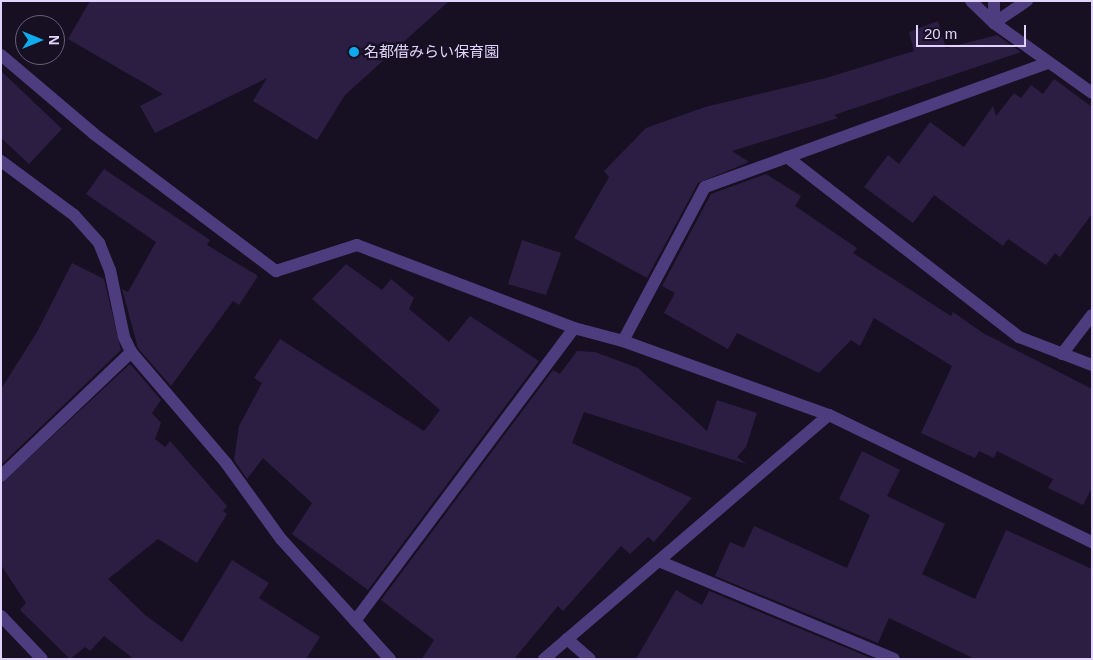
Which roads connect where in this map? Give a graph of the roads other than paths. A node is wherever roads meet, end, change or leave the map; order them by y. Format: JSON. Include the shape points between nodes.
{"nodes":[{"id":1,"x":971,"y":1,"type":"edge"},
{"id":2,"x":994,"y":1,"type":"edge"},
{"id":3,"x":1027,"y":1,"type":"edge"},
{"id":4,"x":994,"y":23,"type":"junction"},
{"id":5,"x":1,"y":55,"type":"edge"},
{"id":6,"x":1048,"y":63,"type":"junction"},
{"id":7,"x":1092,"y":93,"type":"edge"},
{"id":8,"x":787,"y":157,"type":"junction"},
{"id":9,"x":1,"y":161,"type":"edge"},
{"id":10,"x":1092,"y":315,"type":"edge"},
{"id":11,"x":574,"y":328,"type":"junction"},
{"id":12,"x":623,"y":341,"type":"junction"},
{"id":13,"x":131,"y":352,"type":"junction"},
{"id":14,"x":1062,"y":354,"type":"junction"},
{"id":15,"x":1092,"y":366,"type":"edge"},
{"id":16,"x":829,"y":415,"type":"junction"},
{"id":17,"x":1,"y":476,"type":"edge"},
{"id":18,"x":1092,"y":542,"type":"edge"},
{"id":19,"x":661,"y":562,"type":"junction"},
{"id":20,"x":1,"y":616,"type":"edge"},
{"id":21,"x":355,"y":622,"type":"junction"},
{"id":22,"x":567,"y":640,"type":"junction"},
{"id":23,"x":42,"y":659,"type":"edge"},
{"id":24,"x":390,"y":659,"type":"edge"},
{"id":25,"x":544,"y":659,"type":"edge"},
{"id":26,"x":590,"y":659,"type":"edge"},
{"id":27,"x":894,"y":659,"type":"edge"}],
"edges":[{"from":1,"to":4,"type":"street"},
{"from":2,"to":4,"type":"street"},
{"from":3,"to":4,"type":"street"},
{"from":4,"to":6,"type":"street"},
{"from":5,"to":11,"type":"street","via":[[94,134],[276,271],[357,245]]},
{"from":6,"to":7,"type":"street"},
{"from":6,"to":8,"type":"street"},
{"from":8,"to":12,"type":"street","via":[[705,187]]},
{"from":8,"to":14,"type":"street","via":[[1019,336]]},
{"from":9,"to":13,"type":"street","via":[[74,215],[99,243],[110,270],[124,336]]},
{"from":10,"to":14,"type":"street"},
{"from":11,"to":12,"type":"street"},
{"from":11,"to":21,"type":"street"},
{"from":12,"to":16,"type":"street"},
{"from":13,"to":17,"type":"street"},
{"from":13,"to":21,"type":"street","via":[[226,463],[281,539]]},
{"from":14,"to":15,"type":"street"},
{"from":16,"to":18,"type":"street"},
{"from":16,"to":19,"type":"street"},
{"from":19,"to":22,"type":"street"},
{"from":19,"to":27,"type":"street"},
{"from":20,"to":23,"type":"street"},
{"from":21,"to":24,"type":"street"},
{"from":22,"to":25,"type":"street"},
{"from":22,"to":26,"type":"street"}]}
